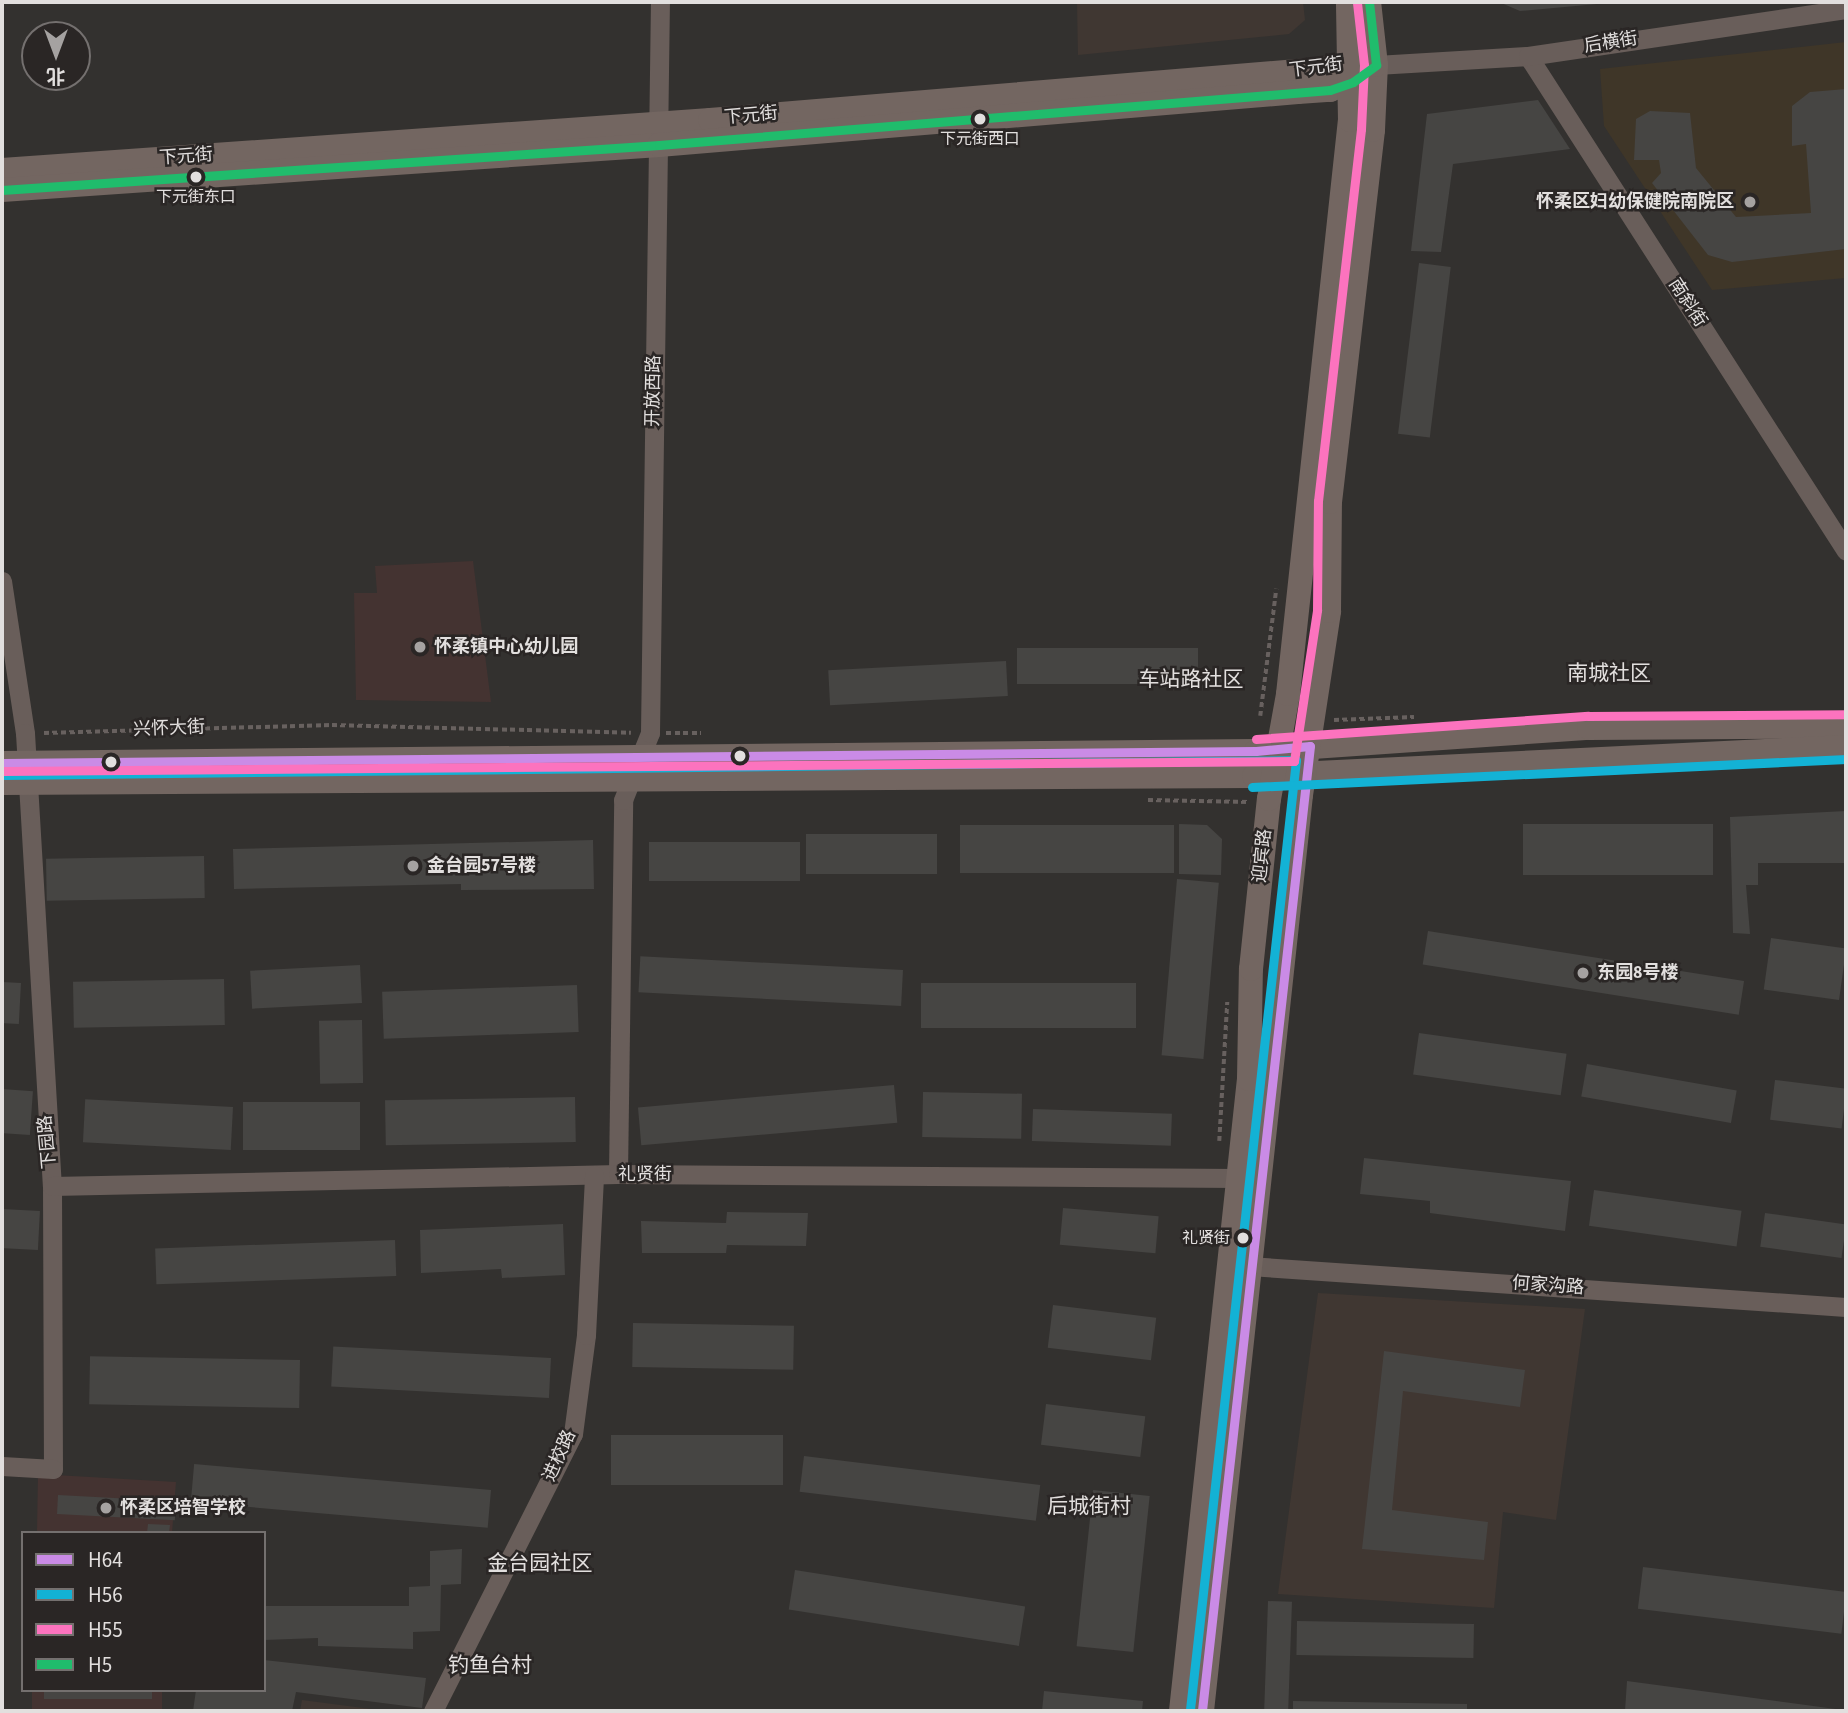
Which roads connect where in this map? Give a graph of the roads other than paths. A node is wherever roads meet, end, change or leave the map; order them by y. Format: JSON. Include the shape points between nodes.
{"nodes":[{"id":1,"x":660,"y":2,"type":"edge"},
{"id":2,"x":1348,"y":2,"type":"edge"},
{"id":3,"x":1369,"y":2,"type":"edge"},
{"id":4,"x":1846,"y":9,"type":"edge"},
{"id":5,"x":1528,"y":56,"type":"junction"},
{"id":6,"x":1360,"y":70,"type":"junction"},
{"id":7,"x":659,"y":133,"type":"junction"},
{"id":8,"x":2,"y":170,"type":"edge"},
{"id":9,"x":2,"y":190,"type":"edge"},
{"id":10,"x":1846,"y":551,"type":"edge"},
{"id":11,"x":2,"y":581,"type":"edge"},
{"id":12,"x":1846,"y":726,"type":"edge"},
{"id":13,"x":1312,"y":735,"type":"junction"},
{"id":14,"x":1846,"y":747,"type":"edge"},
{"id":15,"x":1280,"y":748,"type":"junction"},
{"id":16,"x":642,"y":755,"type":"junction"},
{"id":17,"x":18,"y":769,"type":"edge"},
{"id":18,"x":1305,"y":773,"type":"junction"},
{"id":19,"x":1275,"y":774,"type":"junction"},
{"id":20,"x":2,"y":783,"type":"edge"},
{"id":21,"x":618,"y":1174,"type":"junction"},
{"id":22,"x":594,"y":1175,"type":"junction"},
{"id":23,"x":1238,"y":1178,"type":"junction"},
{"id":24,"x":52,"y":1186,"type":"junction"},
{"id":25,"x":1249,"y":1266,"type":"junction"},
{"id":26,"x":1846,"y":1307,"type":"edge"},
{"id":27,"x":2,"y":1466,"type":"edge"},
{"id":28,"x":433,"y":1711,"type":"edge"},
{"id":29,"x":1181,"y":1711,"type":"edge"},
{"id":30,"x":1202,"y":1711,"type":"edge"}],
"edges":[{"from":1,"to":7,"type":"street","name":"开放西路"},
{"from":2,"to":6,"type":"main road","name":"迎宾路"},
{"from":3,"to":6,"type":"main road","name":"迎宾路"},
{"from":4,"to":5,"type":"street","name":"后横街"},
{"from":5,"to":6,"type":"street","name":"后横街"},
{"from":5,"to":10,"type":"street","name":"南斜街"},
{"from":6,"to":7,"type":"main road","name":"下元街"},
{"from":6,"to":13,"type":"main road","name":"迎宾路","via":[[1373,130],[1330,502],[1329,611]]},
{"from":6,"to":15,"type":"main road","name":"迎宾路"},
{"from":7,"to":8,"type":"main road","name":"下元街"},
{"from":7,"to":9,"type":"main road","name":"下元街"},
{"from":7,"to":16,"type":"street","name":"开放西路"},
{"from":11,"to":17,"type":"street","name":"下园路","via":[[25,733]]},
{"from":12,"to":13,"type":"main road","name":"兴怀大街"},
{"from":13,"to":15,"type":"main road","name":"兴怀大街"},
{"from":13,"to":18,"type":"main road","name":"迎宾路"},
{"from":14,"to":18,"type":"main road","name":"兴怀大街"},
{"from":15,"to":16,"type":"main road","name":"兴怀大街"},
{"from":15,"to":19,"type":"main road","name":"迎宾路"},
{"from":16,"to":17,"type":"main road","name":"兴怀大街"},
{"from":16,"to":19,"type":"main road","name":"兴怀大街"},
{"from":16,"to":21,"type":"street","name":"开放西路","via":[[623,800]]},
{"from":17,"to":20,"type":"main road","name":"兴怀大街"},
{"from":17,"to":24,"type":"street","name":"下园路"},
{"from":18,"to":19,"type":"main road","name":"兴怀大街"},
{"from":18,"to":25,"type":"main road","name":"迎宾路"},
{"from":19,"to":23,"type":"main road","name":"迎宾路","via":[[1251,969],[1249,1079]]},
{"from":21,"to":22,"type":"street","name":"礼贤街"},
{"from":21,"to":23,"type":"street","name":"礼贤街"},
{"from":22,"to":24,"type":"street","name":"礼贤街"},
{"from":22,"to":28,"type":"street","name":"进校路","via":[[586,1335],[573,1434]]},
{"from":23,"to":29,"type":"main road","name":"迎宾路"},
{"from":24,"to":27,"type":"street","name":"下园路","via":[[53,1469]]},
{"from":25,"to":26,"type":"street","name":"何家沟路"},
{"from":25,"to":30,"type":"main road","name":"迎宾路"}]}
